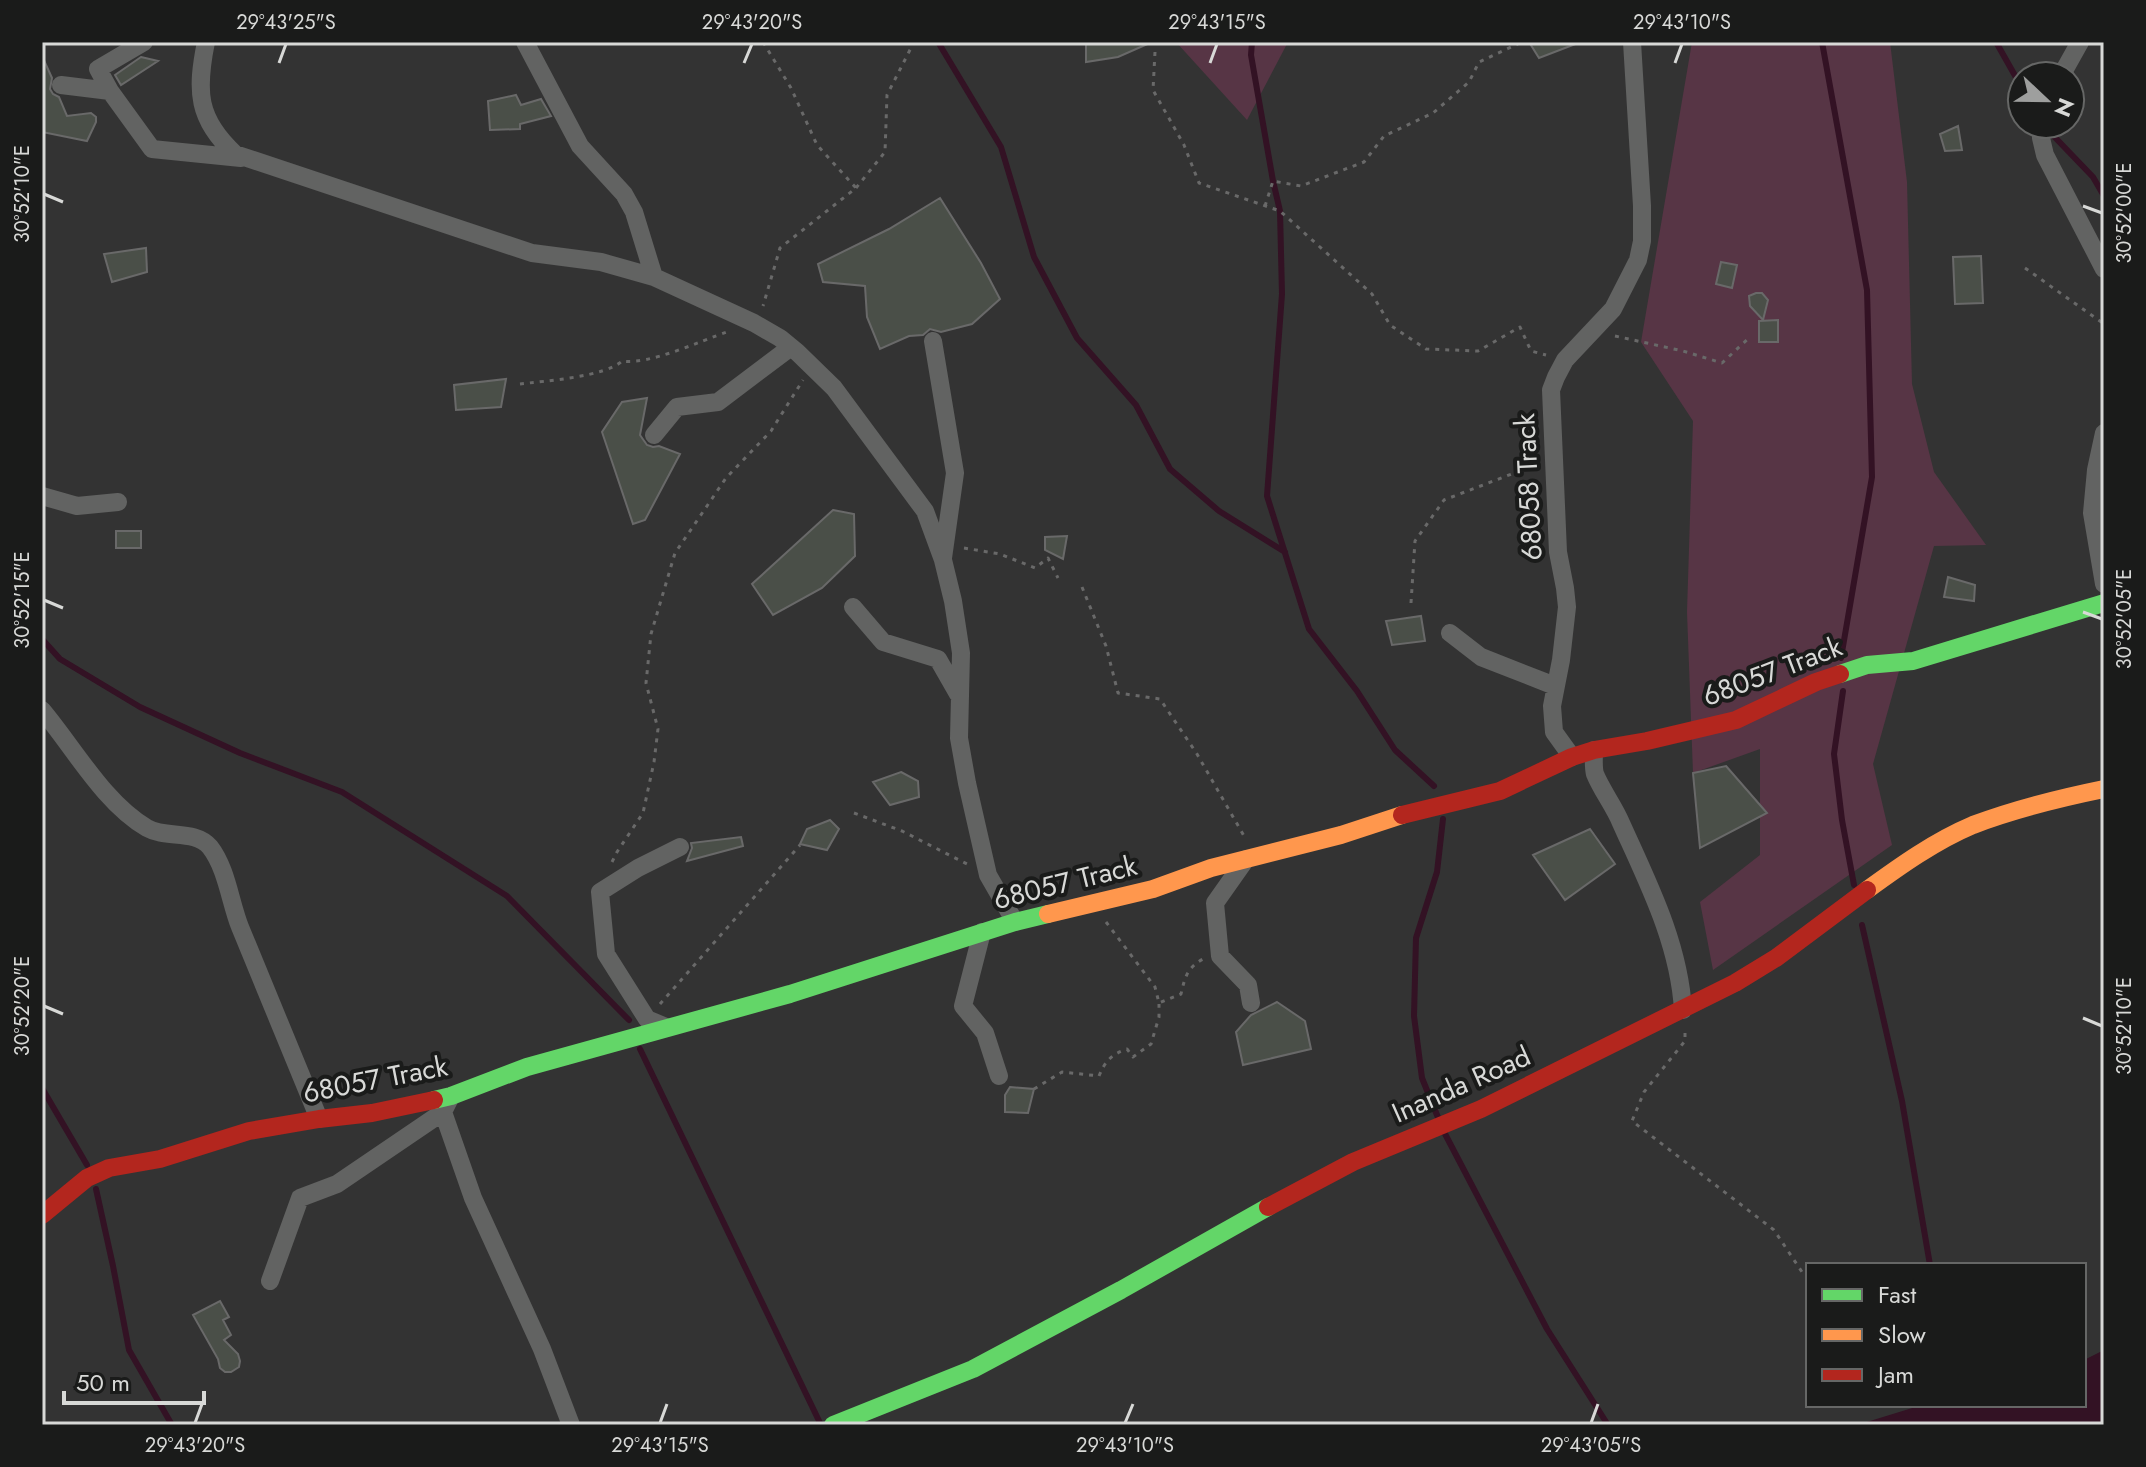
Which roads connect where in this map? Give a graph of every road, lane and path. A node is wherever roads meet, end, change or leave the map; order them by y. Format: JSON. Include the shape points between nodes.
{"nodes":[{"id":1,"x":144,"y":42,"type":"edge"},
{"id":2,"x":206,"y":42,"type":"edge"},
{"id":3,"x":525,"y":42,"type":"edge"},
{"id":4,"x":763,"y":42,"type":"edge"},
{"id":5,"x":914,"y":42,"type":"edge"},
{"id":6,"x":1522,"y":42,"type":"edge"},
{"id":7,"x":1632,"y":42,"type":"edge"},
{"id":8,"x":2080,"y":42,"type":"edge"},
{"id":9,"x":1155,"y":52,"type":"dead end"},
{"id":10,"x":2070,"y":60,"type":"edge"},
{"id":11,"x":61,"y":85,"type":"dead end"},
{"id":12,"x":110,"y":91,"type":"junction"},
{"id":13,"x":2041,"y":140,"type":"edge"},
{"id":14,"x":244,"y":158,"type":"junction"},
{"id":15,"x":856,"y":188,"type":"junction"},
{"id":16,"x":1265,"y":206,"type":"junction"},
{"id":17,"x":2025,"y":268,"type":"dead end"},
{"id":18,"x":2104,"y":269,"type":"edge"},
{"id":19,"x":654,"y":277,"type":"junction"},
{"id":20,"x":754,"y":323,"type":"junction"},
{"id":21,"x":2104,"y":324,"type":"edge"},
{"id":22,"x":1591,"y":332,"type":"junction"},
{"id":23,"x":1750,"y":337,"type":"dead end"},
{"id":24,"x":933,"y":341,"type":"dead end"},
{"id":25,"x":791,"y":347,"type":"junction"},
{"id":26,"x":1565,"y":360,"type":"junction"},
{"id":27,"x":812,"y":366,"type":"junction"},
{"id":28,"x":520,"y":384,"type":"dead end"},
{"id":29,"x":2104,"y":433,"type":"edge"},
{"id":30,"x":654,"y":435,"type":"dead end"},
{"id":31,"x":1553,"y":458,"type":"junction"},
{"id":32,"x":42,"y":496,"type":"edge"},
{"id":33,"x":118,"y":502,"type":"dead end"},
{"id":34,"x":944,"y":552,"type":"junction"},
{"id":35,"x":1058,"y":578,"type":"dead end"},
{"id":36,"x":2104,"y":584,"type":"edge"},
{"id":37,"x":1082,"y":587,"type":"dead end"},
{"id":38,"x":1411,"y":603,"type":"dead end"},
{"id":39,"x":2104,"y":603,"type":"edge"},
{"id":40,"x":853,"y":607,"type":"dead end"},
{"id":41,"x":1450,"y":633,"type":"dead end"},
{"id":42,"x":1555,"y":686,"type":"junction"},
{"id":43,"x":959,"y":697,"type":"junction"},
{"id":44,"x":42,"y":710,"type":"edge"},
{"id":45,"x":1594,"y":750,"type":"junction"},
{"id":46,"x":1572,"y":757,"type":"junction"},
{"id":47,"x":2104,"y":789,"type":"edge"},
{"id":48,"x":854,"y":813,"type":"dead end"},
{"id":49,"x":800,"y":845,"type":"dead end"},
{"id":50,"x":680,"y":847,"type":"dead end"},
{"id":51,"x":1251,"y":858,"type":"junction"},
{"id":52,"x":988,"y":875,"type":"junction"},
{"id":53,"x":600,"y":892,"type":"junction"},
{"id":54,"x":1087,"y":905,"type":"junction"},
{"id":55,"x":1015,"y":922,"type":"junction"},
{"id":56,"x":982,"y":932,"type":"junction"},
{"id":57,"x":1220,"y":949,"type":"junction"},
{"id":58,"x":1159,"y":1003,"type":"junction"},
{"id":59,"x":1251,"y":1003,"type":"dead end"},
{"id":60,"x":1683,"y":1010,"type":"junction"},
{"id":61,"x":647,"y":1019,"type":"junction"},
{"id":62,"x":666,"y":1027,"type":"junction"},
{"id":63,"x":999,"y":1076,"type":"dead end"},
{"id":64,"x":1034,"y":1089,"type":"dead end"},
{"id":65,"x":447,"y":1104,"type":"junction"},
{"id":66,"x":319,"y":1119,"type":"junction"},
{"id":67,"x":42,"y":1215,"type":"edge"},
{"id":68,"x":1802,"y":1272,"type":"dead end"},
{"id":69,"x":270,"y":1281,"type":"dead end"},
{"id":70,"x":571,"y":1425,"type":"edge"},
{"id":71,"x":833,"y":1425,"type":"edge"}],
"edges":[{"from":1,"to":12,"type":"street","via":[[98,69]]},
{"from":2,"to":14,"type":"street","via":[[201,104],[219,139]]},
{"from":3,"to":19,"type":"street","via":[[580,146],[634,212]]},
{"from":4,"to":15,"type":"path","via":[[817,145]]},
{"from":5,"to":15,"type":"path","via":[[887,95],[885,152]]},
{"from":6,"to":16,"type":"path","via":[[1479,62],[1469,82],[1433,113],[1384,136],[1364,162],[1301,186],[1273,181]]},
{"from":7,"to":22,"type":"street","name":"68058 Track","via":[[1642,241],[1613,309]]},
{"from":8,"to":10,"type":"street"},
{"from":9,"to":16,"type":"path","via":[[1153,90],[1199,183]]},
{"from":11,"to":12,"type":"street"},
{"from":12,"to":14,"type":"street","via":[[152,149]]},
{"from":13,"to":18,"type":"street"},
{"from":14,"to":19,"type":"street","via":[[532,253],[601,262]]},
{"from":15,"to":20,"type":"path","via":[[780,248],[766,301]]},
{"from":16,"to":26,"type":"path","via":[[1280,211],[1372,294],[1390,325],[1426,349],[1478,351],[1520,327],[1531,351]]},
{"from":17,"to":21,"type":"path"},
{"from":19,"to":20,"type":"street"},
{"from":20,"to":25,"type":"street"},
{"from":20,"to":28,"type":"path","via":[[678,350],[622,361],[615,368]]},
{"from":22,"to":23,"type":"path","via":[[1722,363]]},
{"from":22,"to":26,"type":"street","name":"68058 Track"},
{"from":24,"to":34,"type":"street","via":[[955,473]]},
{"from":25,"to":27,"type":"street"},
{"from":25,"to":30,"type":"street","via":[[718,402],[677,407]]},
{"from":26,"to":31,"type":"street","name":"68058 Track","via":[[1551,390]]},
{"from":27,"to":34,"type":"street","via":[[925,511]]},
{"from":27,"to":53,"type":"path","via":[[771,431],[726,478],[675,553],[651,634],[646,683],[658,729],[643,813],[617,852]]},
{"from":29,"to":36,"type":"street","via":[[2092,513]]},
{"from":31,"to":38,"type":"path","via":[[1444,500],[1415,541]]},
{"from":31,"to":42,"type":"street","name":"68058 Track","via":[[1567,607]]},
{"from":32,"to":33,"type":"street","via":[[77,506]]},
{"from":34,"to":35,"type":"path","via":[[1000,554],[1035,568],[1048,558]]},
{"from":34,"to":43,"type":"street","via":[[961,653]]},
{"from":37,"to":51,"type":"path","via":[[1118,693],[1160,699],[1197,754]]},
{"from":39,"to":45,"type":"street","name":"68057 Track","via":[[1913,661],[1853,669],[1736,720]]},
{"from":40,"to":43,"type":"street","via":[[883,642],[938,659]]},
{"from":41,"to":42,"type":"street","via":[[1481,657]]},
{"from":42,"to":46,"type":"street","name":"68058 Track","via":[[1554,732]]},
{"from":43,"to":52,"type":"street","via":[[959,738]]},
{"from":44,"to":66,"type":"street","via":[[124,810],[150,830],[199,839],[211,849]]},
{"from":45,"to":46,"type":"street","name":"68057 Track"},
{"from":45,"to":60,"type":"street","via":[[1594,772],[1658,905],[1677,967]]},
{"from":46,"to":51,"type":"street","name":"68057 Track","via":[[1500,791]]},
{"from":47,"to":60,"type":"street","name":"Inanda Road","via":[[1995,816],[1947,838],[1894,870],[1776,958]]},
{"from":48,"to":52,"type":"path"},
{"from":49,"to":61,"type":"path"},
{"from":50,"to":53,"type":"street"},
{"from":51,"to":54,"type":"street","name":"68057 Track"},
{"from":51,"to":57,"type":"street","via":[[1215,903]]},
{"from":52,"to":55,"type":"street"},
{"from":53,"to":61,"type":"street","via":[[606,954]]},
{"from":54,"to":55,"type":"street","name":"68057 Track"},
{"from":54,"to":58,"type":"path","via":[[1111,927],[1155,987]]},
{"from":55,"to":56,"type":"street","name":"68057 Track"},
{"from":56,"to":62,"type":"street","name":"68057 Track","via":[[790,994]]},
{"from":56,"to":63,"type":"street","via":[[963,1006],[985,1033]]},
{"from":57,"to":58,"type":"path","via":[[1192,965],[1181,994]]},
{"from":57,"to":59,"type":"street","via":[[1220,956],[1248,985]]},
{"from":58,"to":64,"type":"path","via":[[1151,1044],[1133,1057],[1127,1049],[1113,1054],[1099,1076],[1062,1072]]},
{"from":60,"to":68,"type":"path","via":[[1685,1041],[1644,1092],[1632,1121],[1774,1230]]},
{"from":60,"to":71,"type":"street","name":"Inanda Road","via":[[1481,1109],[1341,1168],[973,1369]]},
{"from":61,"to":62,"type":"street"},
{"from":62,"to":65,"type":"street","name":"68057 Track","via":[[527,1067]]},
{"from":65,"to":66,"type":"street","name":"68057 Track"},
{"from":65,"to":69,"type":"street","via":[[337,1184],[300,1198]]},
{"from":65,"to":70,"type":"street","via":[[473,1198]]},
{"from":66,"to":67,"type":"street","name":"68057 Track","via":[[249,1131],[173,1156],[98,1172]]}]}
